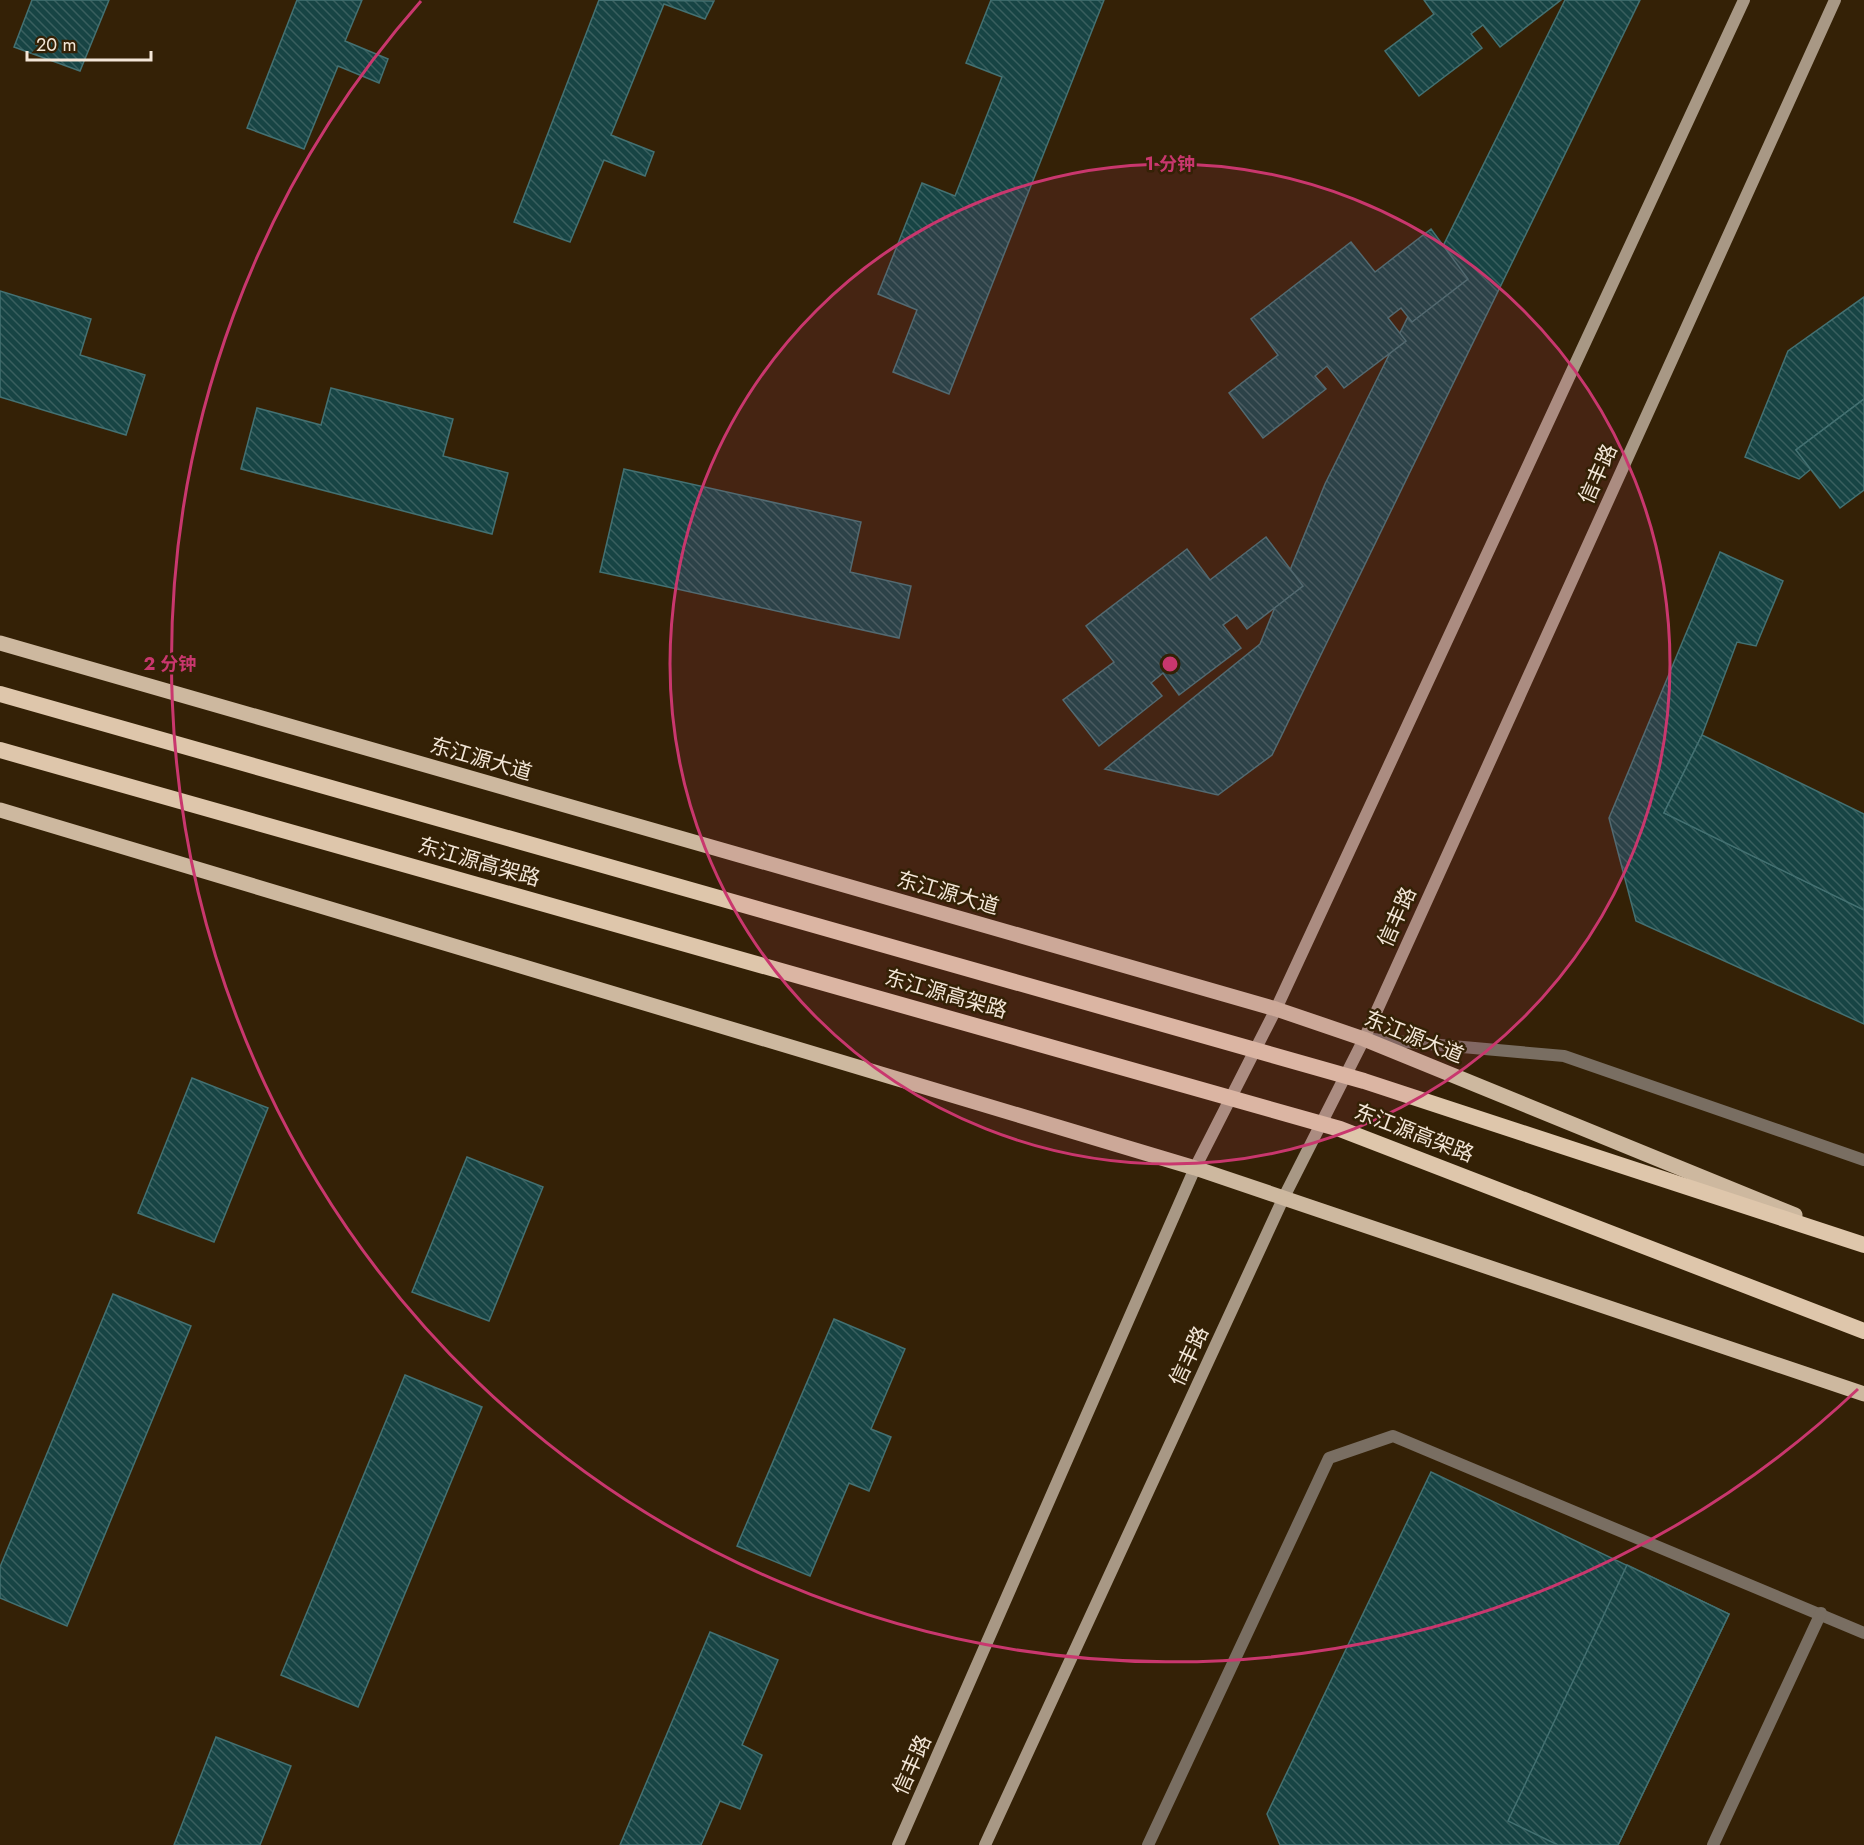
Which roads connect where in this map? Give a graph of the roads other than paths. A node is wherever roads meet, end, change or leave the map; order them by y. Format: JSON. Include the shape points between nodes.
{"nodes":[{"id":1,"x":1744,"y":0,"type":"edge"},
{"id":2,"x":1835,"y":0,"type":"edge"},
{"id":3,"x":0,"y":643,"type":"edge"},
{"id":4,"x":0,"y":694,"type":"edge"},
{"id":5,"x":0,"y":750,"type":"edge"},
{"id":6,"x":0,"y":810,"type":"edge"},
{"id":7,"x":1276,"y":1009,"type":"junction"},
{"id":8,"x":1364,"y":1039,"type":"junction"},
{"id":9,"x":1864,"y":1160,"type":"edge"},
{"id":10,"x":1195,"y":1168,"type":"junction"},
{"id":11,"x":1283,"y":1199,"type":"junction"},
{"id":12,"x":1864,"y":1244,"type":"edge"},
{"id":13,"x":1864,"y":1331,"type":"edge"},
{"id":14,"x":1864,"y":1394,"type":"edge"},
{"id":15,"x":1821,"y":1613,"type":"junction"},
{"id":16,"x":1864,"y":1633,"type":"edge"},
{"id":17,"x":898,"y":1845,"type":"edge"},
{"id":18,"x":985,"y":1845,"type":"edge"},
{"id":19,"x":1148,"y":1845,"type":"edge"},
{"id":20,"x":1713,"y":1845,"type":"edge"}],
"edges":[{"from":1,"to":7,"type":"main road","name":"信丰路"},
{"from":2,"to":8,"type":"main road","name":"信丰路"},
{"from":3,"to":7,"type":"main road","name":"东江源大道"},
{"from":4,"to":12,"type":"highway","name":"东江源高架路","bridge":true,"via":[[1364,1081]]},
{"from":5,"to":13,"type":"highway","name":"东江源高架路","bridge":true,"via":[[1340,1129]]},
{"from":6,"to":10,"type":"main road"},
{"from":7,"to":8,"type":"main road","name":"东江源大道"},
{"from":7,"to":10,"type":"main road","name":"信丰路"},
{"from":8,"to":9,"type":"street","via":[[1564,1056]]},
{"from":8,"to":11,"type":"main road","name":"信丰路"},
{"from":8,"to":12,"type":"main road","name":"东江源大道"},
{"from":10,"to":11,"type":"main road"},
{"from":10,"to":17,"type":"main road","name":"信丰路"},
{"from":11,"to":14,"type":"main road"},
{"from":11,"to":18,"type":"main road","name":"信丰路"},
{"from":15,"to":16,"type":"street"},
{"from":15,"to":19,"type":"street","via":[[1393,1436],[1350,1450],[1329,1458]]},
{"from":15,"to":20,"type":"street"}]}
